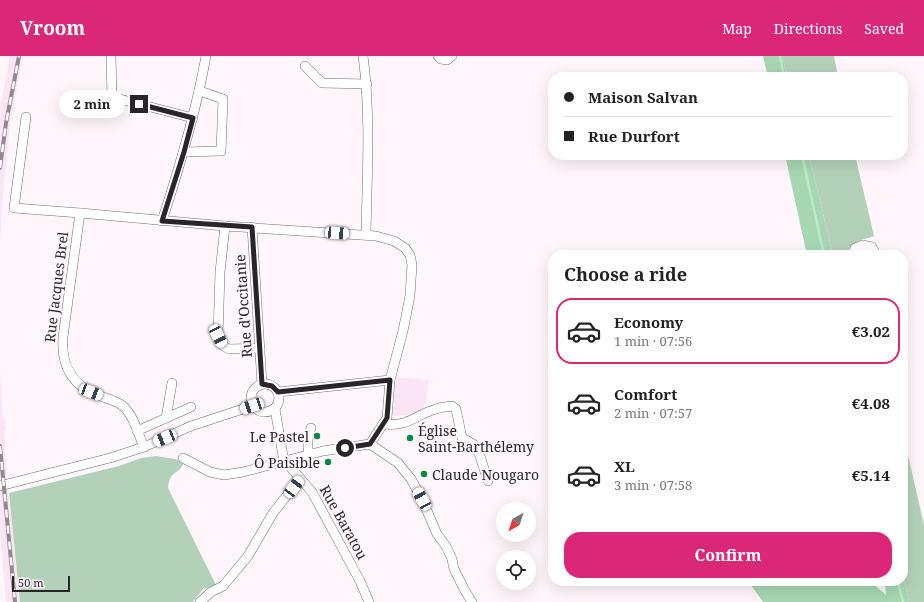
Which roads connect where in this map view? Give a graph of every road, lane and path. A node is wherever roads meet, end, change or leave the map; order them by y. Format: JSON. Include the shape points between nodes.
{"nodes":[{"id":1,"x":112,"y":56,"type":"edge"},
{"id":2,"x":206,"y":56,"type":"edge"},
{"id":3,"x":363,"y":56,"type":"edge"},
{"id":4,"x":438,"y":56,"type":"edge"},
{"id":5,"x":452,"y":56,"type":"edge"},
{"id":6,"x":305,"y":66,"type":"dead end"},
{"id":7,"x":367,"y":84,"type":"junction"},
{"id":8,"x":200,"y":92,"type":"junction"},
{"id":9,"x":26,"y":117,"type":"dead end"},
{"id":10,"x":193,"y":118,"type":"junction"},
{"id":11,"x":184,"y":152,"type":"junction"},
{"id":12,"x":80,"y":213,"type":"junction"},
{"id":13,"x":162,"y":221,"type":"junction"},
{"id":14,"x":225,"y":226,"type":"junction"},
{"id":15,"x":252,"y":227,"type":"junction"},
{"id":16,"x":366,"y":235,"type":"junction"},
{"id":17,"x":854,"y":250,"type":"edge"},
{"id":18,"x":874,"y":250,"type":"edge"},
{"id":19,"x":260,"y":348,"type":"junction"},
{"id":20,"x":390,"y":380,"type":"junction"},
{"id":21,"x":172,"y":383,"type":"dead end"},
{"id":22,"x":262,"y":384,"type":"junction"},
{"id":23,"x":278,"y":392,"type":"junction"},
{"id":24,"x":252,"y":406,"type":"junction"},
{"id":25,"x":191,"y":407,"type":"dead end"},
{"id":26,"x":275,"y":409,"type":"junction"},
{"id":27,"x":166,"y":418,"type":"junction"},
{"id":28,"x":382,"y":424,"type":"junction"},
{"id":29,"x":311,"y":428,"type":"dead end"},
{"id":30,"x":137,"y":431,"type":"junction"},
{"id":31,"x":370,"y":444,"type":"junction"},
{"id":32,"x":144,"y":447,"type":"junction"},
{"id":33,"x":309,"y":455,"type":"junction"},
{"id":34,"x":183,"y":458,"type":"dead end"},
{"id":35,"x":286,"y":462,"type":"junction"},
{"id":36,"x":300,"y":479,"type":"junction"},
{"id":37,"x":488,"y":481,"type":"dead end"},
{"id":38,"x":0,"y":486,"type":"edge"},
{"id":39,"x":200,"y":602,"type":"edge"},
{"id":40,"x":369,"y":602,"type":"edge"},
{"id":41,"x":472,"y":602,"type":"edge"}],
"edges":[{"from":1,"to":10,"type":"street","via":[[112,97]]},
{"from":2,"to":8,"type":"street"},
{"from":3,"to":7,"type":"street"},
{"from":4,"to":5,"type":"street","via":[[447,60]]},
{"from":6,"to":7,"type":"street","via":[[322,83]]},
{"from":7,"to":16,"type":"street"},
{"from":8,"to":10,"type":"street"},
{"from":8,"to":11,"type":"street","via":[[223,99],[221,151]]},
{"from":9,"to":12,"type":"street","via":[[14,208]]},
{"from":10,"to":11,"type":"street"},
{"from":11,"to":13,"type":"street"},
{"from":12,"to":13,"type":"street"},
{"from":12,"to":30,"type":"street","name":"Rue Jacques Brel","via":[[63,337],[65,363],[81,386],[123,405],[131,415]]},
{"from":13,"to":14,"type":"street"},
{"from":14,"to":15,"type":"street"},
{"from":14,"to":19,"type":"street","via":[[220,272],[218,336],[222,345],[229,349]]},
{"from":15,"to":16,"type":"street"},
{"from":15,"to":19,"type":"street","name":"Rue d'Occitanie"},
{"from":16,"to":20,"type":"street","via":[[394,240],[405,248],[412,265],[409,303]]},
{"from":17,"to":18,"type":"street","via":[[863,244]]},
{"from":19,"to":22,"type":"street","name":"Rue d'Occitanie"},
{"from":20,"to":23,"type":"street"},
{"from":20,"to":28,"type":"street","via":[[387,418]]},
{"from":21,"to":27,"type":"street"},
{"from":22,"to":23,"type":"street","via":[[272,386]]},
{"from":22,"to":24,"type":"street","via":[[253,390],[250,398]]},
{"from":23,"to":26,"type":"street","via":[[279,401]]},
{"from":24,"to":26,"type":"street","via":[[263,413]]},
{"from":24,"to":32,"type":"street","via":[[191,426]]},
{"from":25,"to":27,"type":"street"},
{"from":26,"to":35,"type":"street"},
{"from":27,"to":30,"type":"street"},
{"from":28,"to":31,"type":"street"},
{"from":28,"to":37,"type":"street","via":[[408,422],[435,409],[452,406],[456,409],[462,438],[478,450]]},
{"from":29,"to":33,"type":"street","via":[[307,443]]},
{"from":30,"to":32,"type":"street","name":"Rue Jacques Brel"},
{"from":31,"to":33,"type":"street"},
{"from":31,"to":41,"type":"street","via":[[398,463],[411,480]]},
{"from":32,"to":38,"type":"street"},
{"from":33,"to":35,"type":"street"},
{"from":34,"to":35,"type":"street","via":[[210,472],[224,475]]},
{"from":35,"to":36,"type":"street","name":"Rue Baratou"},
{"from":36,"to":39,"type":"street","via":[[273,513],[248,556],[223,586]]},
{"from":36,"to":40,"type":"street","name":"Rue Baratou","via":[[312,492]]}]}
